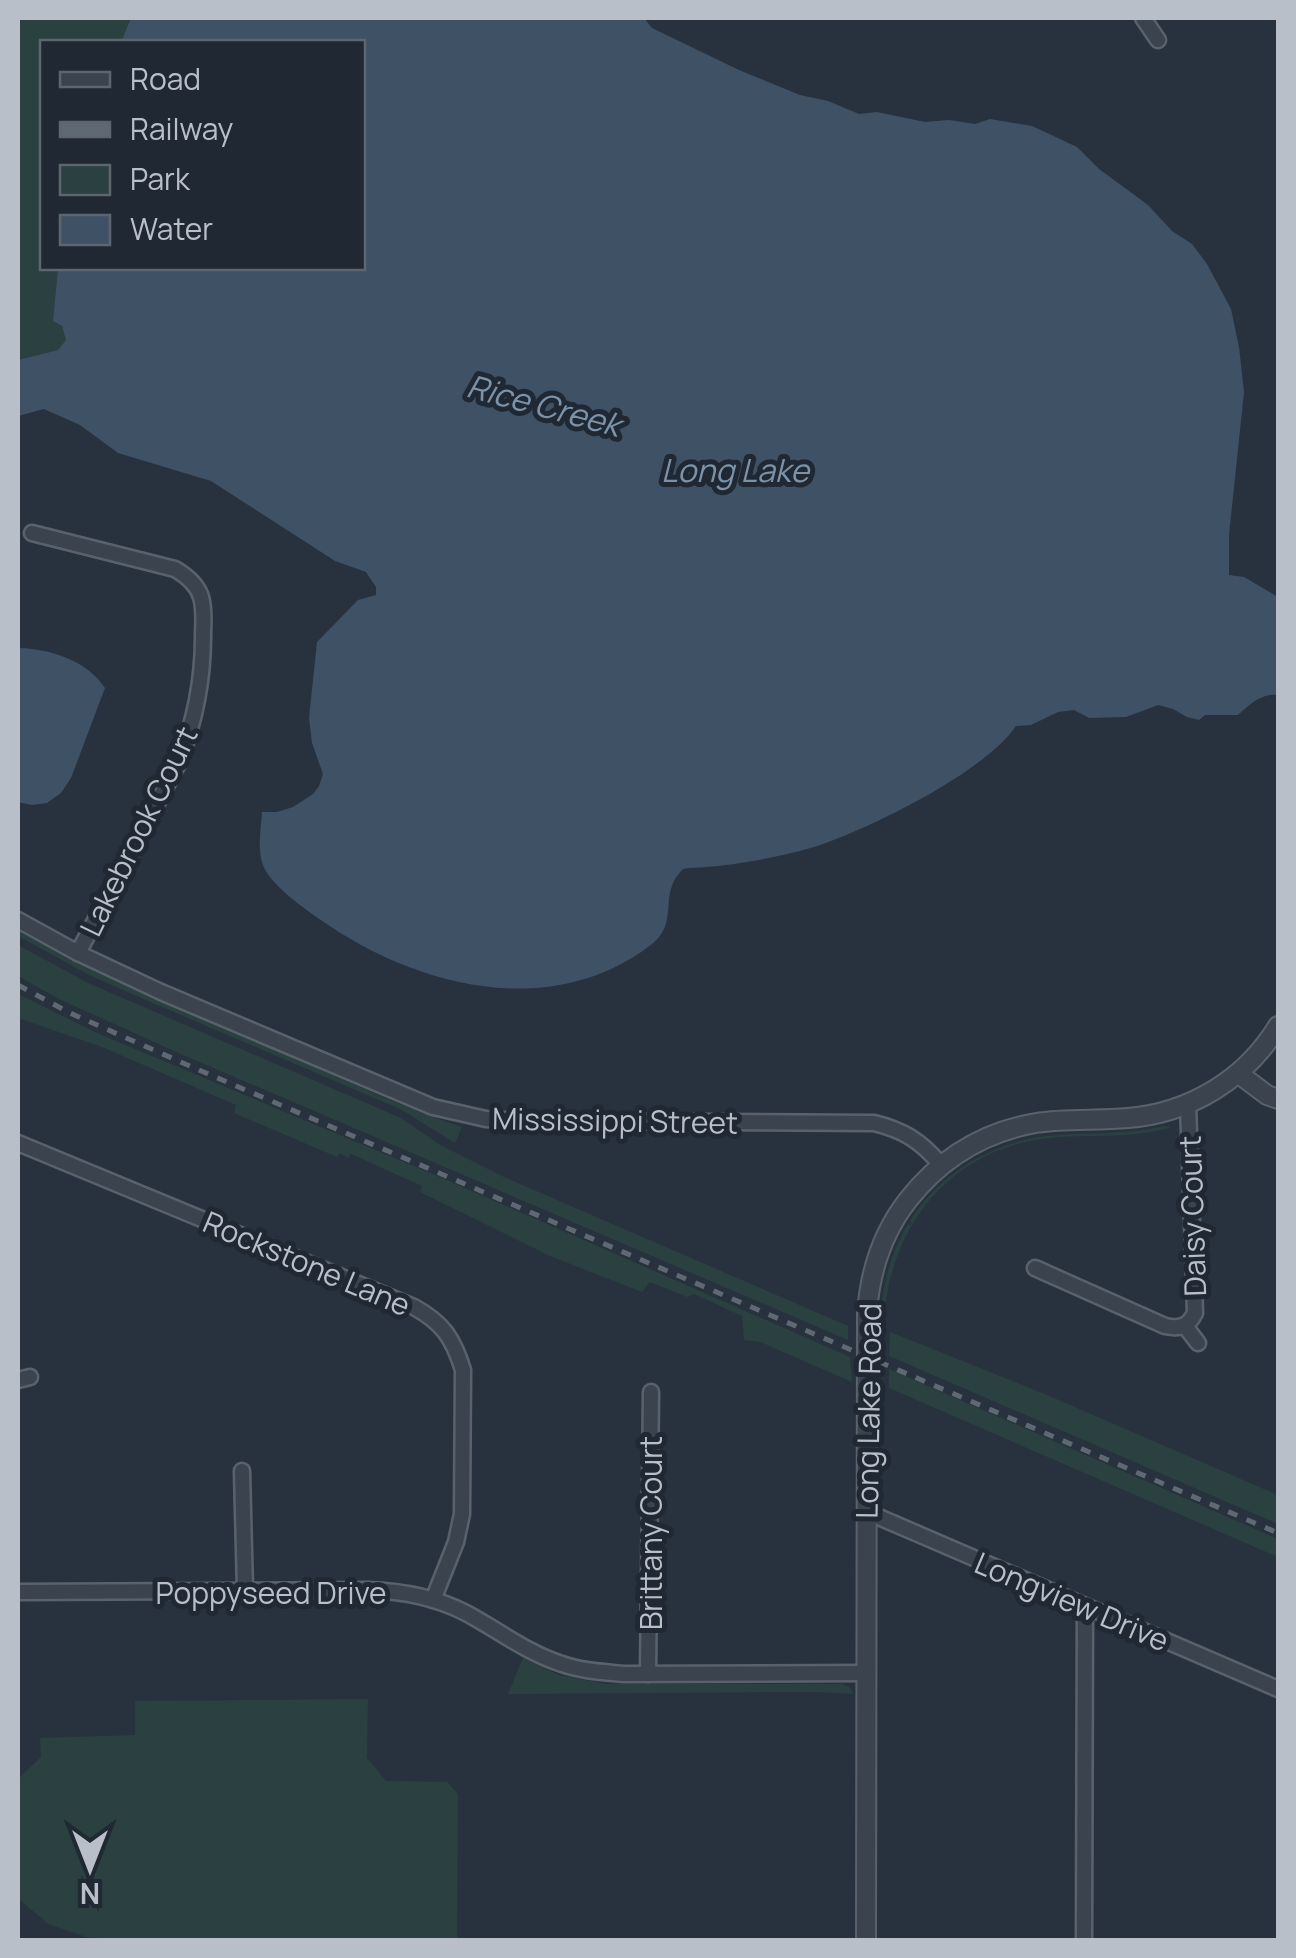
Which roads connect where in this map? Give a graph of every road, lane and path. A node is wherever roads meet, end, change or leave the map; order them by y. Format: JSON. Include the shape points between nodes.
{"nodes":[{"id":1,"x":1142,"y":18,"type":"edge"},
{"id":2,"x":1158,"y":40,"type":"dead end"},
{"id":3,"x":32,"y":533,"type":"dead end"},
{"id":4,"x":18,"y":920,"type":"edge"},
{"id":5,"x":78,"y":953,"type":"junction"},
{"id":6,"x":1278,"y":1026,"type":"edge"},
{"id":7,"x":1239,"y":1074,"type":"junction"},
{"id":8,"x":1278,"y":1099,"type":"edge"},
{"id":9,"x":1188,"y":1104,"type":"junction"},
{"id":10,"x":18,"y":1142,"type":"edge"},
{"id":11,"x":940,"y":1164,"type":"junction"},
{"id":12,"x":1035,"y":1268,"type":"dead end"},
{"id":13,"x":1186,"y":1326,"type":"junction"},
{"id":14,"x":1198,"y":1343,"type":"dead end"},
{"id":15,"x":650,"y":1392,"type":"dead end"},
{"id":16,"x":242,"y":1471,"type":"dead end"},
{"id":17,"x":866,"y":1512,"type":"junction"},
{"id":18,"x":245,"y":1591,"type":"junction"},
{"id":19,"x":18,"y":1592,"type":"edge"},
{"id":20,"x":433,"y":1600,"type":"junction"},
{"id":21,"x":1084,"y":1606,"type":"junction"},
{"id":22,"x":866,"y":1673,"type":"junction"},
{"id":23,"x":648,"y":1674,"type":"junction"},
{"id":24,"x":1278,"y":1690,"type":"edge"},
{"id":25,"x":866,"y":1940,"type":"edge"},
{"id":26,"x":1084,"y":1940,"type":"edge"}],
"edges":[{"from":1,"to":2,"type":"street"},
{"from":3,"to":5,"type":"street","name":"Lakebrook Court","via":[[175,568],[196,586],[203,605],[203,663],[191,732]]},
{"from":4,"to":5,"type":"street","name":"Mississippi Street"},
{"from":5,"to":11,"type":"street","name":"Mississippi Street","via":[[460,1114],[526,1121],[874,1122],[911,1135]]},
{"from":6,"to":7,"type":"street","name":"Long Lake Road"},
{"from":7,"to":8,"type":"street"},
{"from":7,"to":9,"type":"street","name":"Long Lake Road"},
{"from":9,"to":11,"type":"street","name":"Long Lake Road","via":[[1132,1118],[1012,1128]]},
{"from":9,"to":13,"type":"street","name":"Daisy Court","via":[[1195,1313]]},
{"from":10,"to":20,"type":"street","name":"Rockstone Lane","via":[[440,1324],[463,1370],[463,1489],[456,1542]]},
{"from":11,"to":17,"type":"street","name":"Long Lake Road","via":[[890,1227],[868,1294]]},
{"from":12,"to":13,"type":"street","name":"Daisy Court","via":[[1165,1326]]},
{"from":13,"to":14,"type":"street","name":"Daisy Court"},
{"from":15,"to":23,"type":"street","name":"Brittany Court"},
{"from":16,"to":18,"type":"street"},
{"from":17,"to":21,"type":"street","name":"Longview Drive"},
{"from":17,"to":22,"type":"street","name":"Long Lake Road"},
{"from":18,"to":19,"type":"street","name":"Poppyseed Drive"},
{"from":18,"to":20,"type":"street","name":"Poppyseed Drive","via":[[382,1590]]},
{"from":20,"to":23,"type":"street","name":"Poppyseed Drive","via":[[561,1664]]},
{"from":21,"to":24,"type":"street","name":"Longview Drive"},
{"from":21,"to":26,"type":"street"},
{"from":22,"to":23,"type":"street","name":"Poppyseed Drive"},
{"from":22,"to":25,"type":"street","name":"Long Lake Road"}]}
